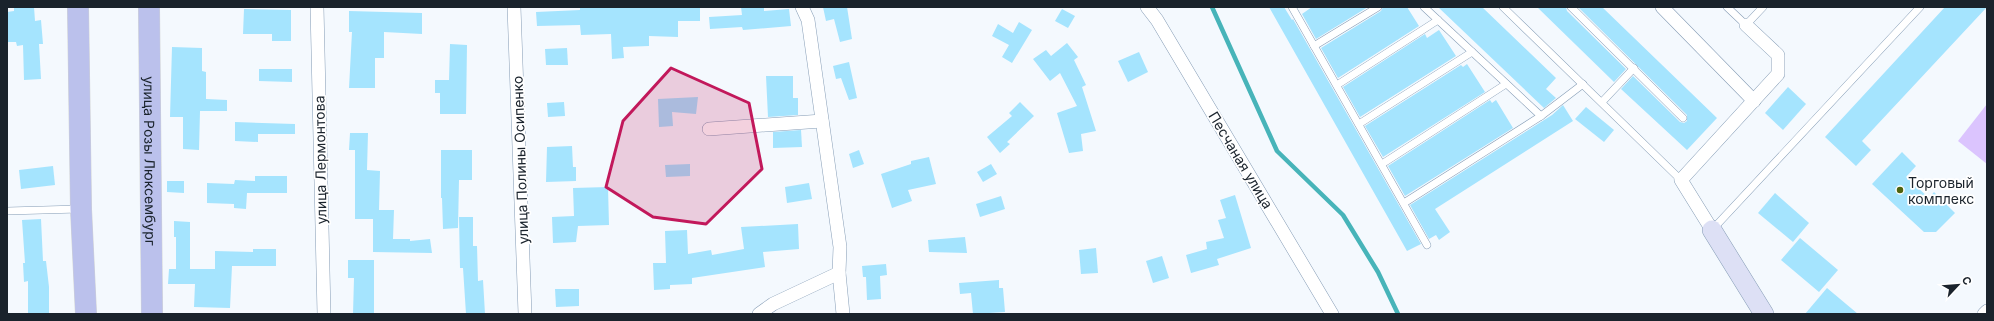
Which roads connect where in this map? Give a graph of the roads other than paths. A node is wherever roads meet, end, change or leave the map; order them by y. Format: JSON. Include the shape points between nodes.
{"nodes":[{"id":1,"x":78,"y":7,"type":"edge"},
{"id":2,"x":149,"y":7,"type":"edge"},
{"id":3,"x":316,"y":7,"type":"edge"},
{"id":4,"x":514,"y":7,"type":"edge"},
{"id":5,"x":802,"y":7,"type":"edge"},
{"id":6,"x":1147,"y":7,"type":"edge"},
{"id":7,"x":1292,"y":7,"type":"edge"},
{"id":8,"x":1378,"y":7,"type":"edge"},
{"id":9,"x":1424,"y":7,"type":"edge"},
{"id":10,"x":1503,"y":7,"type":"edge"},
{"id":11,"x":1571,"y":7,"type":"edge"},
{"id":12,"x":1727,"y":7,"type":"edge"},
{"id":13,"x":1763,"y":7,"type":"edge"},
{"id":14,"x":1920,"y":7,"type":"edge"},
{"id":15,"x":1661,"y":8,"type":"edge"},
{"id":16,"x":1438,"y":20,"type":"junction"},
{"id":17,"x":1746,"y":25,"type":"junction"},
{"id":18,"x":1314,"y":46,"type":"junction"},
{"id":19,"x":1472,"y":52,"type":"junction"},
{"id":20,"x":1634,"y":68,"type":"junction"},
{"id":21,"x":1506,"y":84,"type":"junction"},
{"id":22,"x":1583,"y":84,"type":"junction"},
{"id":23,"x":1337,"y":85,"type":"junction"},
{"id":24,"x":1754,"y":101,"type":"junction"},
{"id":25,"x":1602,"y":102,"type":"junction"},
{"id":26,"x":1541,"y":116,"type":"junction"},
{"id":27,"x":1683,"y":118,"type":"dead end"},
{"id":28,"x":822,"y":121,"type":"junction"},
{"id":29,"x":1359,"y":124,"type":"junction"},
{"id":30,"x":709,"y":129,"type":"dead end"},
{"id":31,"x":1382,"y":164,"type":"junction"},
{"id":32,"x":1681,"y":180,"type":"junction"},
{"id":33,"x":1404,"y":203,"type":"junction"},
{"id":34,"x":81,"y":209,"type":"junction"},
{"id":35,"x":7,"y":211,"type":"edge"},
{"id":36,"x":1712,"y":230,"type":"junction"},
{"id":37,"x":1427,"y":245,"type":"dead end"},
{"id":38,"x":840,"y":273,"type":"junction"},
{"id":39,"x":1987,"y":311,"type":"edge"},
{"id":40,"x":1760,"y":312,"type":"edge"},
{"id":41,"x":86,"y":314,"type":"edge"},
{"id":42,"x":152,"y":314,"type":"edge"},
{"id":43,"x":324,"y":314,"type":"edge"},
{"id":44,"x":525,"y":314,"type":"edge"},
{"id":45,"x":759,"y":314,"type":"edge"},
{"id":46,"x":843,"y":314,"type":"edge"},
{"id":47,"x":1332,"y":314,"type":"edge"},
{"id":48,"x":1984,"y":314,"type":"edge"}],
"edges":[{"from":1,"to":34,"type":"main road"},
{"from":2,"to":42,"type":"main road","name":"улица Розы Люксембург"},
{"from":3,"to":43,"type":"street","name":"улица Лермонтова"},
{"from":4,"to":44,"type":"street","name":"улица Полины Осипенко"},
{"from":5,"to":28,"type":"street","via":[[808,20]]},
{"from":6,"to":47,"type":"street","name":"Песчаная улица"},
{"from":7,"to":18,"type":"lane"},
{"from":8,"to":18,"type":"lane"},
{"from":9,"to":16,"type":"lane"},
{"from":10,"to":22,"type":"lane"},
{"from":11,"to":20,"type":"lane"},
{"from":12,"to":17,"type":"lane"},
{"from":13,"to":17,"type":"lane"},
{"from":14,"to":36,"type":"lane"},
{"from":15,"to":24,"type":"street"},
{"from":16,"to":19,"type":"lane"},
{"from":16,"to":23,"type":"lane"},
{"from":17,"to":24,"type":"street","via":[[1778,55],[1778,74]]},
{"from":18,"to":23,"type":"lane"},
{"from":19,"to":21,"type":"lane"},
{"from":19,"to":29,"type":"lane"},
{"from":20,"to":25,"type":"lane"},
{"from":20,"to":27,"type":"lane"},
{"from":21,"to":26,"type":"lane"},
{"from":21,"to":31,"type":"lane"},
{"from":22,"to":25,"type":"lane"},
{"from":22,"to":26,"type":"lane"},
{"from":23,"to":29,"type":"lane"},
{"from":24,"to":32,"type":"street"},
{"from":25,"to":32,"type":"lane"},
{"from":26,"to":33,"type":"lane"},
{"from":28,"to":30,"type":"street"},
{"from":28,"to":38,"type":"street","via":[[840,247]]},
{"from":29,"to":31,"type":"lane"},
{"from":31,"to":33,"type":"lane"},
{"from":32,"to":36,"type":"street"},
{"from":33,"to":37,"type":"lane"},
{"from":34,"to":35,"type":"lane"},
{"from":34,"to":41,"type":"main road"},
{"from":36,"to":40,"type":"street"},
{"from":38,"to":45,"type":"street","via":[[773,304]]},
{"from":38,"to":46,"type":"street"},
{"from":39,"to":48,"type":"street"}]}
